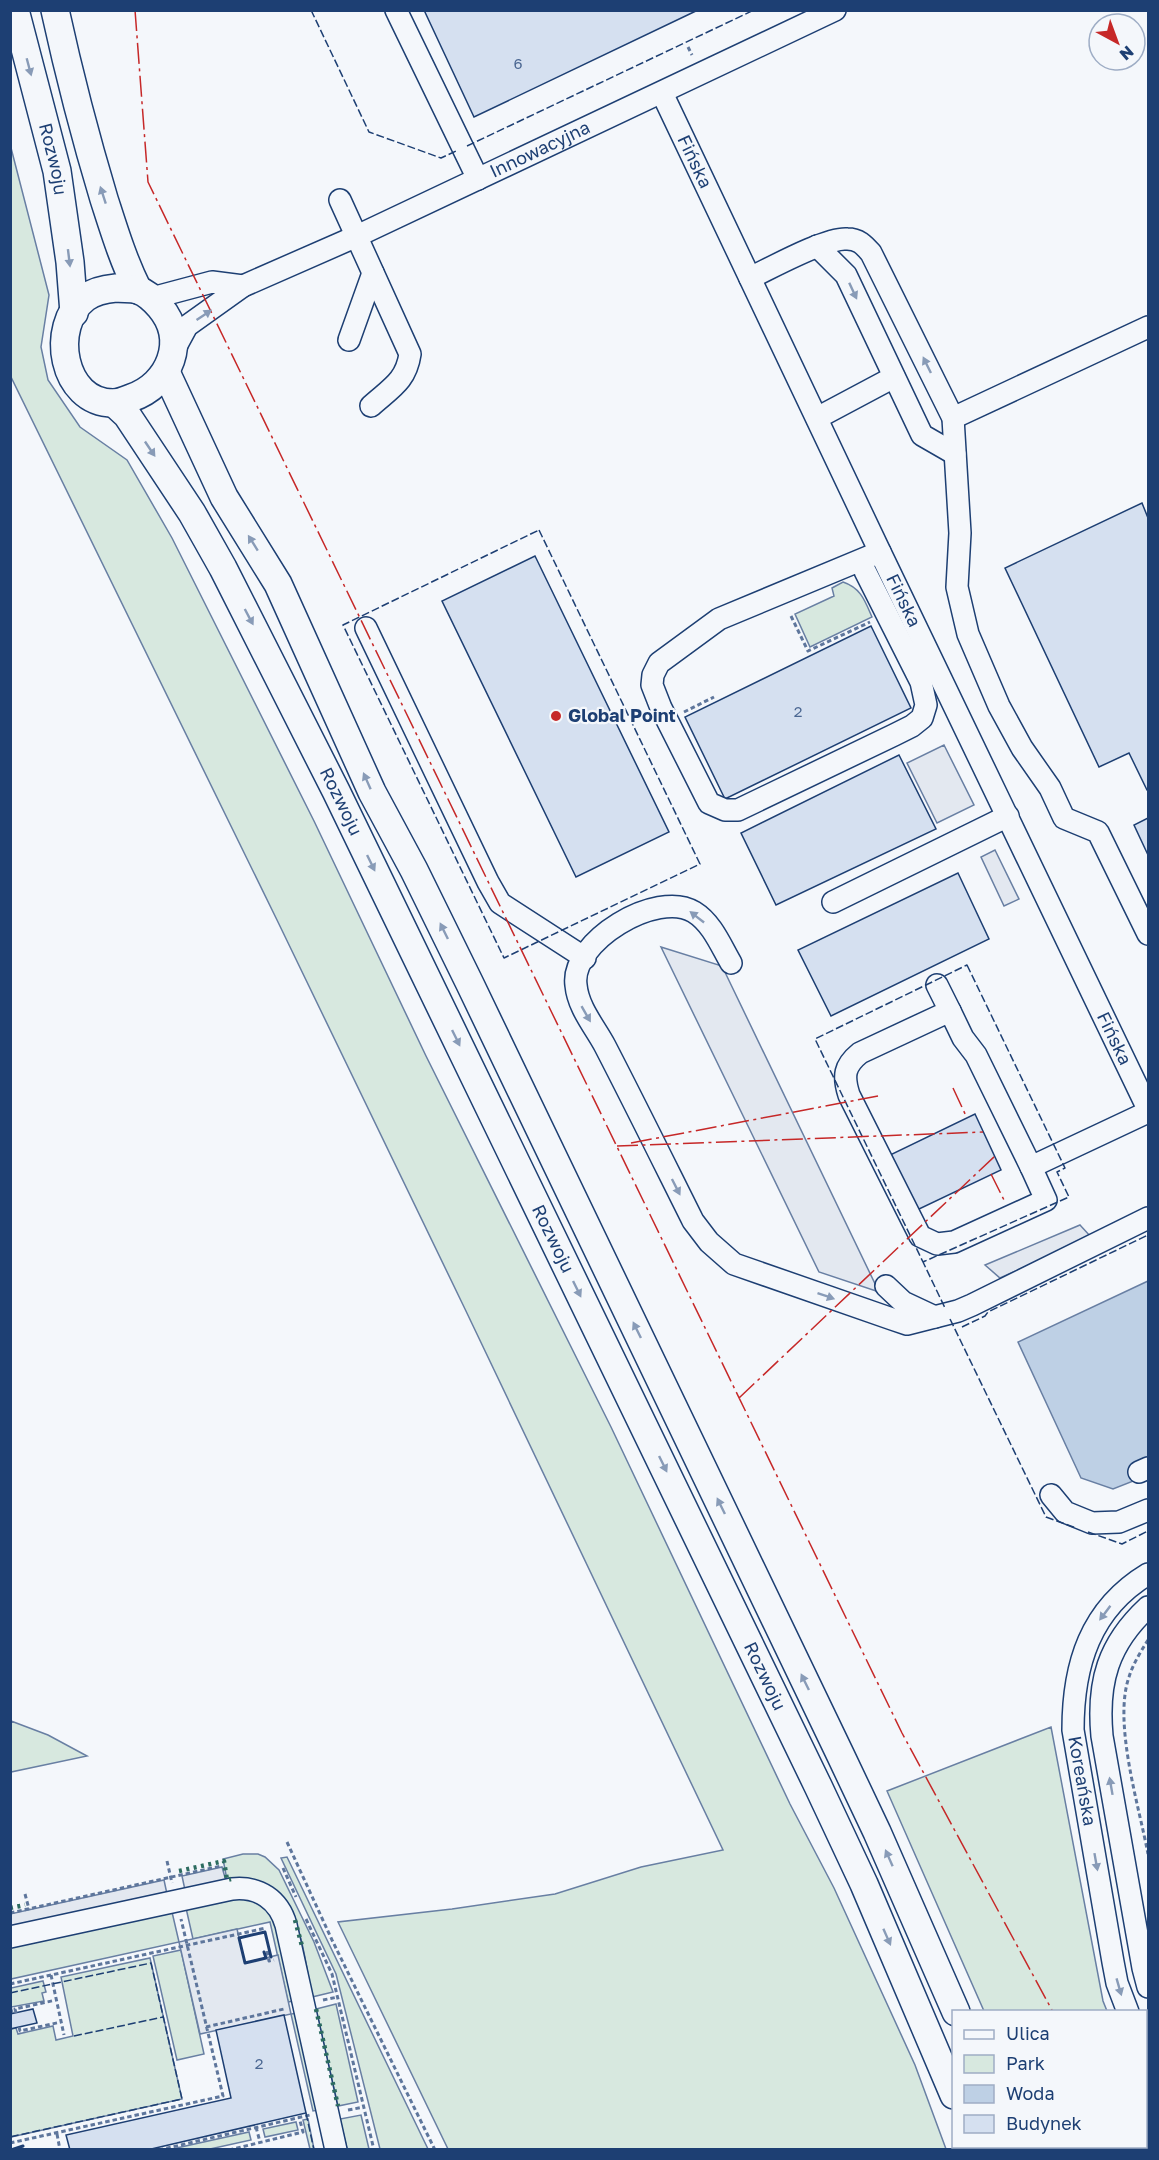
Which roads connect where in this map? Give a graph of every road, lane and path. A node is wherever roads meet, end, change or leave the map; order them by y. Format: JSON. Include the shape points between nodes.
{"nodes":[{"id":1,"x":15,"y":10,"type":"edge"},
{"id":2,"x":55,"y":10,"type":"edge"},
{"id":3,"x":396,"y":10,"type":"edge"},
{"id":4,"x":836,"y":10,"type":"edge"},
{"id":5,"x":662,"y":93,"type":"junction"},
{"id":6,"x":478,"y":179,"type":"junction"},
{"id":7,"x":340,"y":200,"type":"dead end"},
{"id":8,"x":357,"y":236,"type":"junction"},
{"id":9,"x":817,"y":246,"type":"junction"},
{"id":10,"x":374,"y":273,"type":"junction"},
{"id":11,"x":750,"y":278,"type":"junction"},
{"id":12,"x":243,"y":286,"type":"junction"},
{"id":13,"x":145,"y":294,"type":"junction"},
{"id":14,"x":74,"y":313,"type":"junction"},
{"id":15,"x":1149,"y":327,"type":"edge"},
{"id":16,"x":349,"y":340,"type":"dead end"},
{"id":17,"x":170,"y":361,"type":"junction"},
{"id":18,"x":894,"y":377,"type":"junction"},
{"id":19,"x":114,"y":403,"type":"junction"},
{"id":20,"x":371,"y":406,"type":"dead end"},
{"id":21,"x":817,"y":418,"type":"junction"},
{"id":22,"x":953,"y":418,"type":"junction"},
{"id":23,"x":955,"y":454,"type":"junction"},
{"id":24,"x":880,"y":552,"type":"junction"},
{"id":25,"x":866,"y":571,"type":"dead end"},
{"id":26,"x":791,"y":616,"type":"dead end"},
{"id":27,"x":878,"y":618,"type":"dead end"},
{"id":28,"x":366,"y":628,"type":"dead end"},
{"id":29,"x":714,"y":697,"type":"dead end"},
{"id":30,"x":667,"y":720,"type":"junction"},
{"id":31,"x":1008,"y":816,"type":"junction"},
{"id":32,"x":833,"y":902,"type":"dead end"},
{"id":33,"x":1149,"y":934,"type":"edge"},
{"id":34,"x":585,"y":958,"type":"junction"},
{"id":35,"x":731,"y":963,"type":"dead end"},
{"id":36,"x":937,"y":985,"type":"dead end"},
{"id":37,"x":950,"y":1011,"type":"junction"},
{"id":38,"x":1149,"y":1111,"type":"edge"},
{"id":39,"x":1031,"y":1167,"type":"junction"},
{"id":40,"x":1149,"y":1218,"type":"edge"},
{"id":41,"x":886,"y":1286,"type":"dead end"},
{"id":42,"x":935,"y":1317,"type":"junction"},
{"id":43,"x":1052,"y":1495,"type":"dead end"},
{"id":44,"x":1149,"y":1510,"type":"edge"},
{"id":45,"x":1149,"y":1574,"type":"edge"},
{"id":46,"x":1149,"y":1607,"type":"edge"},
{"id":47,"x":1149,"y":1640,"type":"edge"},
{"id":48,"x":287,"y":1842,"type":"dead end"},
{"id":49,"x":1149,"y":1854,"type":"edge"},
{"id":50,"x":167,"y":1861,"type":"dead end"},
{"id":51,"x":221,"y":1866,"type":"dead end"},
{"id":52,"x":283,"y":1868,"type":"dead end"},
{"id":53,"x":171,"y":1877,"type":"junction"},
{"id":54,"x":25,"y":1894,"type":"dead end"},
{"id":55,"x":298,"y":1900,"type":"dead end"},
{"id":56,"x":176,"y":1901,"type":"junction"},
{"id":57,"x":29,"y":1909,"type":"junction"},
{"id":58,"x":303,"y":1911,"type":"dead end"},
{"id":59,"x":10,"y":1913,"type":"edge"},
{"id":60,"x":10,"y":1937,"type":"edge"},
{"id":61,"x":270,"y":1937,"type":"dead end"},
{"id":62,"x":187,"y":1945,"type":"junction"},
{"id":63,"x":267,"y":1951,"type":"dead end"},
{"id":64,"x":278,"y":1969,"type":"dead end"},
{"id":65,"x":51,"y":1975,"type":"junction"},
{"id":66,"x":10,"y":1984,"type":"edge"},
{"id":67,"x":1149,"y":1987,"type":"edge"},
{"id":68,"x":338,"y":1997,"type":"junction"},
{"id":69,"x":56,"y":2000,"type":"junction"},
{"id":70,"x":292,"y":2009,"type":"junction"},
{"id":71,"x":955,"y":2010,"type":"edge"},
{"id":72,"x":1127,"y":2010,"type":"edge"},
{"id":73,"x":16,"y":2013,"type":"dead end"},
{"id":74,"x":61,"y":2022,"type":"junction"},
{"id":75,"x":19,"y":2027,"type":"dead end"},
{"id":76,"x":206,"y":2027,"type":"junction"},
{"id":77,"x":64,"y":2035,"type":"dead end"},
{"id":78,"x":952,"y":2090,"type":"edge"},
{"id":79,"x":299,"y":2117,"type":"junction"},
{"id":80,"x":310,"y":2118,"type":"dead end"},
{"id":81,"x":256,"y":2127,"type":"junction"},
{"id":82,"x":57,"y":2133,"type":"junction"},
{"id":83,"x":260,"y":2142,"type":"junction"},
{"id":84,"x":10,"y":2143,"type":"edge"},
{"id":85,"x":162,"y":2149,"type":"edge"},
{"id":86,"x":60,"y":2150,"type":"edge"},
{"id":87,"x":229,"y":2150,"type":"edge"},
{"id":88,"x":336,"y":2150,"type":"edge"},
{"id":89,"x":374,"y":2150,"type":"edge"},
{"id":90,"x":435,"y":2150,"type":"edge"}],
"edges":[{"from":1,"to":14,"type":"main road","name":"Rozwoju","one_way":true,"via":[[57,171]]},
{"from":13,"to":2,"type":"main road","name":"Rozwoju","one_way":true,"via":[[128,269],[92,158]]},
{"from":3,"to":6,"type":"street"},
{"from":4,"to":5,"type":"street","name":"Innowacyjna"},
{"from":5,"to":6,"type":"street","name":"Innowacyjna"},
{"from":5,"to":11,"type":"street","name":"Fińska"},
{"from":6,"to":8,"type":"street","name":"Innowacyjna"},
{"from":7,"to":8,"type":"street"},
{"from":8,"to":10,"type":"street"},
{"from":8,"to":12,"type":"street","name":"Innowacyjna"},
{"from":9,"to":11,"type":"street"},
{"from":9,"to":18,"type":"street","one_way":true,"via":[[846,275]]},
{"from":22,"to":9,"type":"street","one_way":true,"via":[[871,253],[860,241],[845,238]]},
{"from":10,"to":16,"type":"street"},
{"from":10,"to":20,"type":"street","via":[[410,354],[408,370]]},
{"from":11,"to":21,"type":"street","name":"Fińska"},
{"from":12,"to":13,"type":"street","via":[[212,282]]},
{"from":17,"to":12,"type":"street","name":"Innowacyjna","one_way":true,"via":[[187,326]]},
{"from":13,"to":14,"type":"main road","via":[[116,288],[96,292],[80,302]]},
{"from":13,"to":17,"type":"main road","via":[[169,320],[174,339]]},
{"from":14,"to":19,"type":"main road","via":[[64,341],[70,374],[85,392]]},
{"from":15,"to":22,"type":"street"},
{"from":17,"to":19,"type":"main road","via":[[158,382],[144,393]]},
{"from":71,"to":17,"type":"main road","name":"Rozwoju","one_way":true,"via":[[840,1754],[470,984],[372,792],[278,584],[225,497]]},
{"from":18,"to":21,"type":"street"},
{"from":18,"to":23,"type":"street","via":[[922,435]]},
{"from":19,"to":78,"type":"main road","name":"Rozwoju","one_way":true,"via":[[127,415],[202,531],[331,781],[818,1786]]},
{"from":21,"to":24,"type":"street","name":"Fińska"},
{"from":22,"to":23,"type":"street"},
{"from":23,"to":33,"type":"street","via":[[960,533],[957,587],[968,634],[999,706],[1064,818],[1098,832]]},
{"from":24,"to":30,"type":"street","via":[[719,620],[670,654],[653,675],[652,685]]},
{"from":24,"to":31,"type":"street","name":"Fińska"},
{"from":25,"to":30,"type":"street","via":[[921,682],[926,705],[922,718],[912,726],[738,810],[725,810],[709,803]]},
{"from":26,"to":27,"type":"path","via":[[808,651]]},
{"from":28,"to":34,"type":"street","via":[[500,903]]},
{"from":29,"to":30,"type":"path"},
{"from":31,"to":32,"type":"street"},
{"from":31,"to":38,"type":"street","name":"Fińska"},
{"from":35,"to":34,"type":"street","one_way":true,"via":[[712,930],[694,912],[674,906],[640,912],[615,924]]},
{"from":34,"to":42,"type":"street","one_way":true,"via":[[575,984],[581,1006],[693,1221],[709,1242],[734,1263],[907,1324]]},
{"from":36,"to":37,"type":"street"},
{"from":37,"to":39,"type":"street"},
{"from":37,"to":39,"type":"street","via":[[860,1053],[851,1060],[844,1080],[920,1236],[937,1244],[954,1242],[1046,1200]]},
{"from":38,"to":39,"type":"street"},
{"from":40,"to":42,"type":"street","via":[[972,1305]]},
{"from":41,"to":42,"type":"street","via":[[903,1302]]},
{"from":43,"to":44,"type":"street","via":[[1065,1512],[1092,1523],[1119,1522]]},
{"from":45,"to":72,"type":"street","name":"Koreańska","one_way":true,"via":[[1126,1590],[1098,1622],[1081,1658],[1073,1697],[1073,1730],[1109,1938]]},
{"from":67,"to":46,"type":"street","name":"Koreańska","one_way":true,"via":[[1100,1714],[1110,1658],[1117,1643]]},
{"from":47,"to":49,"type":"path","via":[[1129,1677],[1124,1704],[1126,1746]]},
{"from":48,"to":90,"type":"path"},
{"from":50,"to":53,"type":"path"},
{"from":51,"to":53,"type":"path"},
{"from":52,"to":55,"type":"path"},
{"from":53,"to":56,"type":"path"},
{"from":53,"to":57,"type":"path"},
{"from":54,"to":57,"type":"path"},
{"from":56,"to":60,"type":"street"},
{"from":56,"to":62,"type":"path"},
{"from":56,"to":70,"type":"street","via":[[242,1888],[267,1896],[284,1917]]},
{"from":57,"to":59,"type":"path"},
{"from":58,"to":68,"type":"path","via":[[332,1974]]},
{"from":61,"to":62,"type":"path","via":[[268,1927]]},
{"from":62,"to":65,"type":"path"},
{"from":62,"to":76,"type":"path"},
{"from":63,"to":64,"type":"path","via":[[269,1961],[275,1958]]},
{"from":65,"to":66,"type":"path"},
{"from":65,"to":69,"type":"path"},
{"from":68,"to":70,"type":"path"},
{"from":68,"to":89,"type":"path"},
{"from":69,"to":73,"type":"path","via":[[15,2009]]},
{"from":69,"to":74,"type":"path"},
{"from":70,"to":76,"type":"path"},
{"from":70,"to":88,"type":"street"},
{"from":74,"to":75,"type":"path","via":[[20,2031]]},
{"from":74,"to":77,"type":"path"},
{"from":76,"to":82,"type":"path","via":[[223,2096]]},
{"from":79,"to":80,"type":"path"},
{"from":79,"to":81,"type":"path"},
{"from":79,"to":83,"type":"path","via":[[303,2132]]},
{"from":81,"to":83,"type":"path"},
{"from":81,"to":85,"type":"path"},
{"from":82,"to":84,"type":"path"},
{"from":82,"to":86,"type":"path"},
{"from":83,"to":87,"type":"path"}]}
